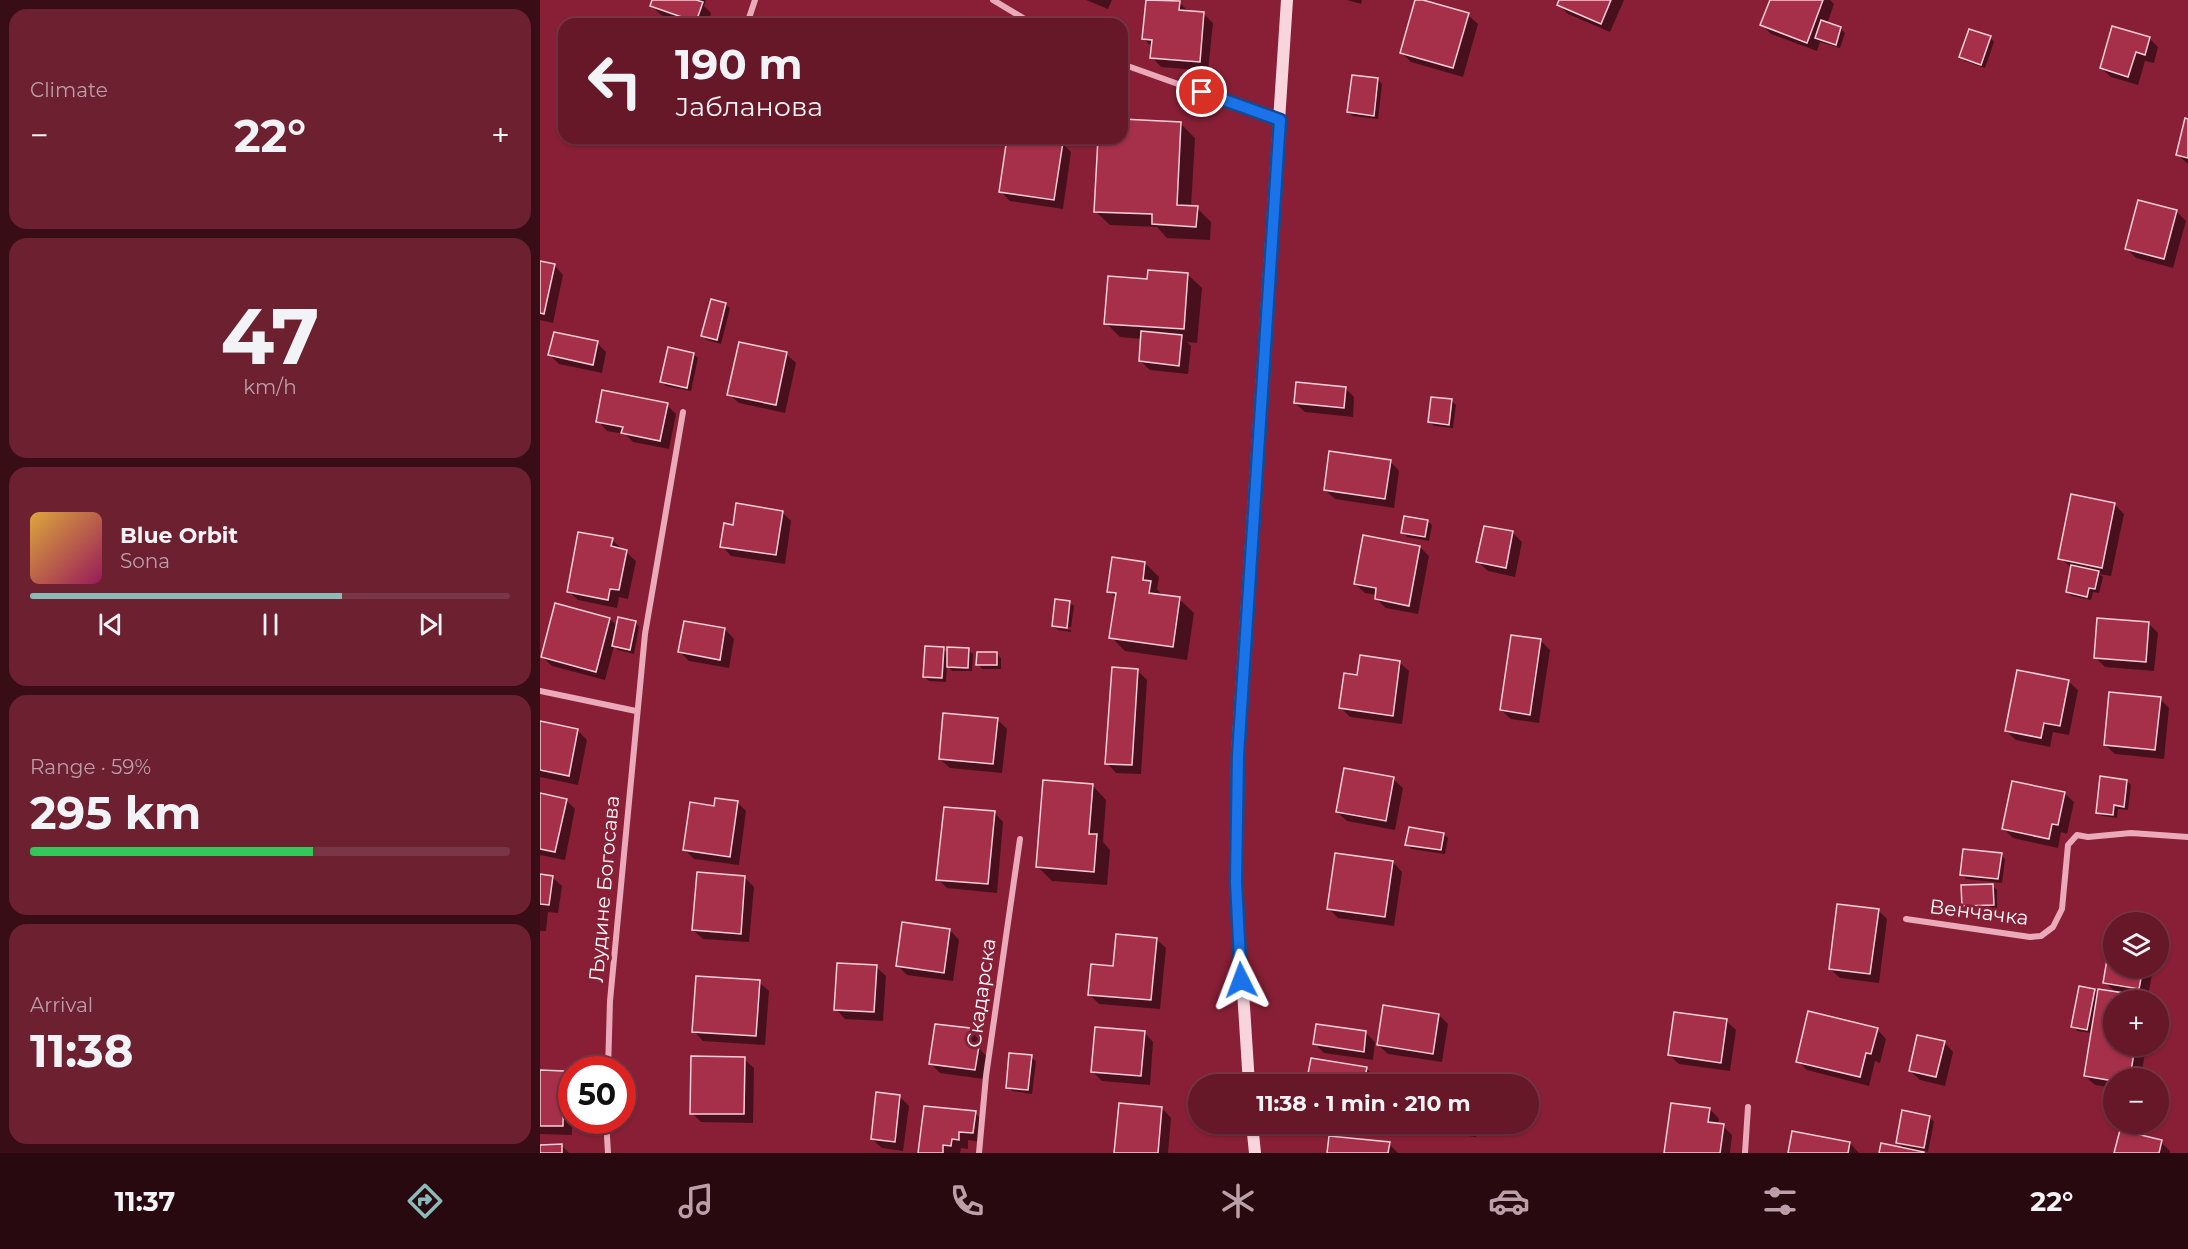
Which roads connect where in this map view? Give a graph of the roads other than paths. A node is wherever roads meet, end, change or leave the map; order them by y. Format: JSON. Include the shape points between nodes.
{"nodes":[{"id":1,"x":755,"y":0,"type":"edge"},
{"id":2,"x":993,"y":0,"type":"edge"},
{"id":3,"x":1287,"y":0,"type":"edge"},
{"id":4,"x":749,"y":18,"type":"edge"},
{"id":5,"x":1023,"y":18,"type":"edge"},
{"id":6,"x":1128,"y":66,"type":"edge"},
{"id":7,"x":1280,"y":120,"type":"junction"},
{"id":8,"x":683,"y":412,"type":"dead end"},
{"id":9,"x":540,"y":691,"type":"edge"},
{"id":10,"x":636,"y":711,"type":"junction"},
{"id":11,"x":2188,"y":837,"type":"edge"},
{"id":12,"x":1020,"y":839,"type":"dead end"},
{"id":13,"x":1906,"y":919,"type":"dead end"},
{"id":14,"x":608,"y":1056,"type":"edge"},
{"id":15,"x":1248,"y":1074,"type":"edge"},
{"id":16,"x":1748,"y":1107,"type":"dead end"},
{"id":17,"x":607,"y":1134,"type":"edge"},
{"id":18,"x":1253,"y":1134,"type":"edge"},
{"id":19,"x":608,"y":1153,"type":"edge"},
{"id":20,"x":980,"y":1153,"type":"edge"},
{"id":21,"x":1255,"y":1153,"type":"edge"},
{"id":22,"x":1745,"y":1153,"type":"edge"}],
"edges":[{"from":1,"to":4,"type":"street"},
{"from":2,"to":5,"type":"street"},
{"from":3,"to":7,"type":"main road"},
{"from":6,"to":7,"type":"street"},
{"from":7,"to":15,"type":"main road","via":[[1238,755],[1236,882]]},
{"from":8,"to":10,"type":"street","name":"Људине Богосава","via":[[645,634]]},
{"from":9,"to":10,"type":"street"},
{"from":10,"to":14,"type":"street","name":"Људине Богосава"},
{"from":11,"to":13,"type":"street","name":"Венчачка","via":[[2131,833],[2077,836],[2068,845],[2062,909],[2053,927],[2042,936]]},
{"from":12,"to":20,"type":"street","name":"Скадарска","via":[[986,1076]]},
{"from":16,"to":22,"type":"street"},
{"from":17,"to":19,"type":"street"},
{"from":18,"to":21,"type":"main road"}]}
